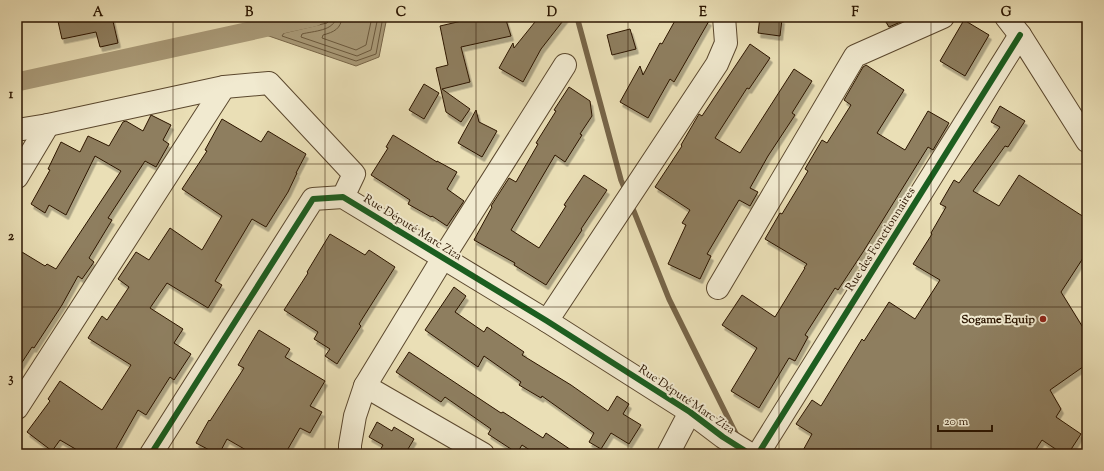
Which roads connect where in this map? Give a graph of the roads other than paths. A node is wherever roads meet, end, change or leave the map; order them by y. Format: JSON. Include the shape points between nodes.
{"nodes":[{"id":1,"x":724,"y":17,"type":"edge"},
{"id":2,"x":943,"y":17,"type":"edge"},
{"id":3,"x":1006,"y":17,"type":"edge"},
{"id":4,"x":1020,"y":35,"type":"junction"},
{"id":5,"x":565,"y":65,"type":"dead end"},
{"id":6,"x":224,"y":87,"type":"junction"},
{"id":7,"x":48,"y":125,"type":"junction"},
{"id":8,"x":17,"y":130,"type":"edge"},
{"id":9,"x":1087,"y":141,"type":"edge"},
{"id":10,"x":17,"y":178,"type":"edge"},
{"id":11,"x":344,"y":197,"type":"junction"},
{"id":12,"x":443,"y":258,"type":"junction"},
{"id":13,"x":718,"y":288,"type":"dead end"},
{"id":14,"x":547,"y":321,"type":"junction"},
{"id":15,"x":365,"y":386,"type":"junction"},
{"id":16,"x":17,"y":408,"type":"edge"},
{"id":17,"x":690,"y":412,"type":"junction"},
{"id":18,"x":151,"y":454,"type":"edge"},
{"id":19,"x":350,"y":454,"type":"edge"},
{"id":20,"x":483,"y":454,"type":"edge"},
{"id":21,"x":668,"y":454,"type":"edge"},
{"id":22,"x":750,"y":454,"type":"edge"},
{"id":23,"x":758,"y":454,"type":"edge"}],
"edges":[{"from":1,"to":14,"type":"street","via":[[726,43],[717,64]]},
{"from":2,"to":13,"type":"street","via":[[855,56]]},
{"from":3,"to":4,"type":"street"},
{"from":4,"to":9,"type":"street"},
{"from":4,"to":23,"type":"street","name":"Rue des Fonctionnaires"},
{"from":5,"to":12,"type":"street"},
{"from":6,"to":7,"type":"street"},
{"from":6,"to":11,"type":"street","via":[[270,83],[354,174]]},
{"from":6,"to":16,"type":"street"},
{"from":7,"to":8,"type":"street"},
{"from":7,"to":10,"type":"street"},
{"from":11,"to":12,"type":"street","name":"Rue Député Marc Ziza"},
{"from":11,"to":18,"type":"street","via":[[313,199]]},
{"from":12,"to":14,"type":"street","name":"Rue Député Marc Ziza"},
{"from":12,"to":15,"type":"street"},
{"from":14,"to":17,"type":"street","name":"Rue Député Marc Ziza"},
{"from":15,"to":19,"type":"street","via":[[355,416]]},
{"from":15,"to":20,"type":"street"},
{"from":17,"to":21,"type":"street"},
{"from":17,"to":22,"type":"street","name":"Rue Député Marc Ziza"}]}
